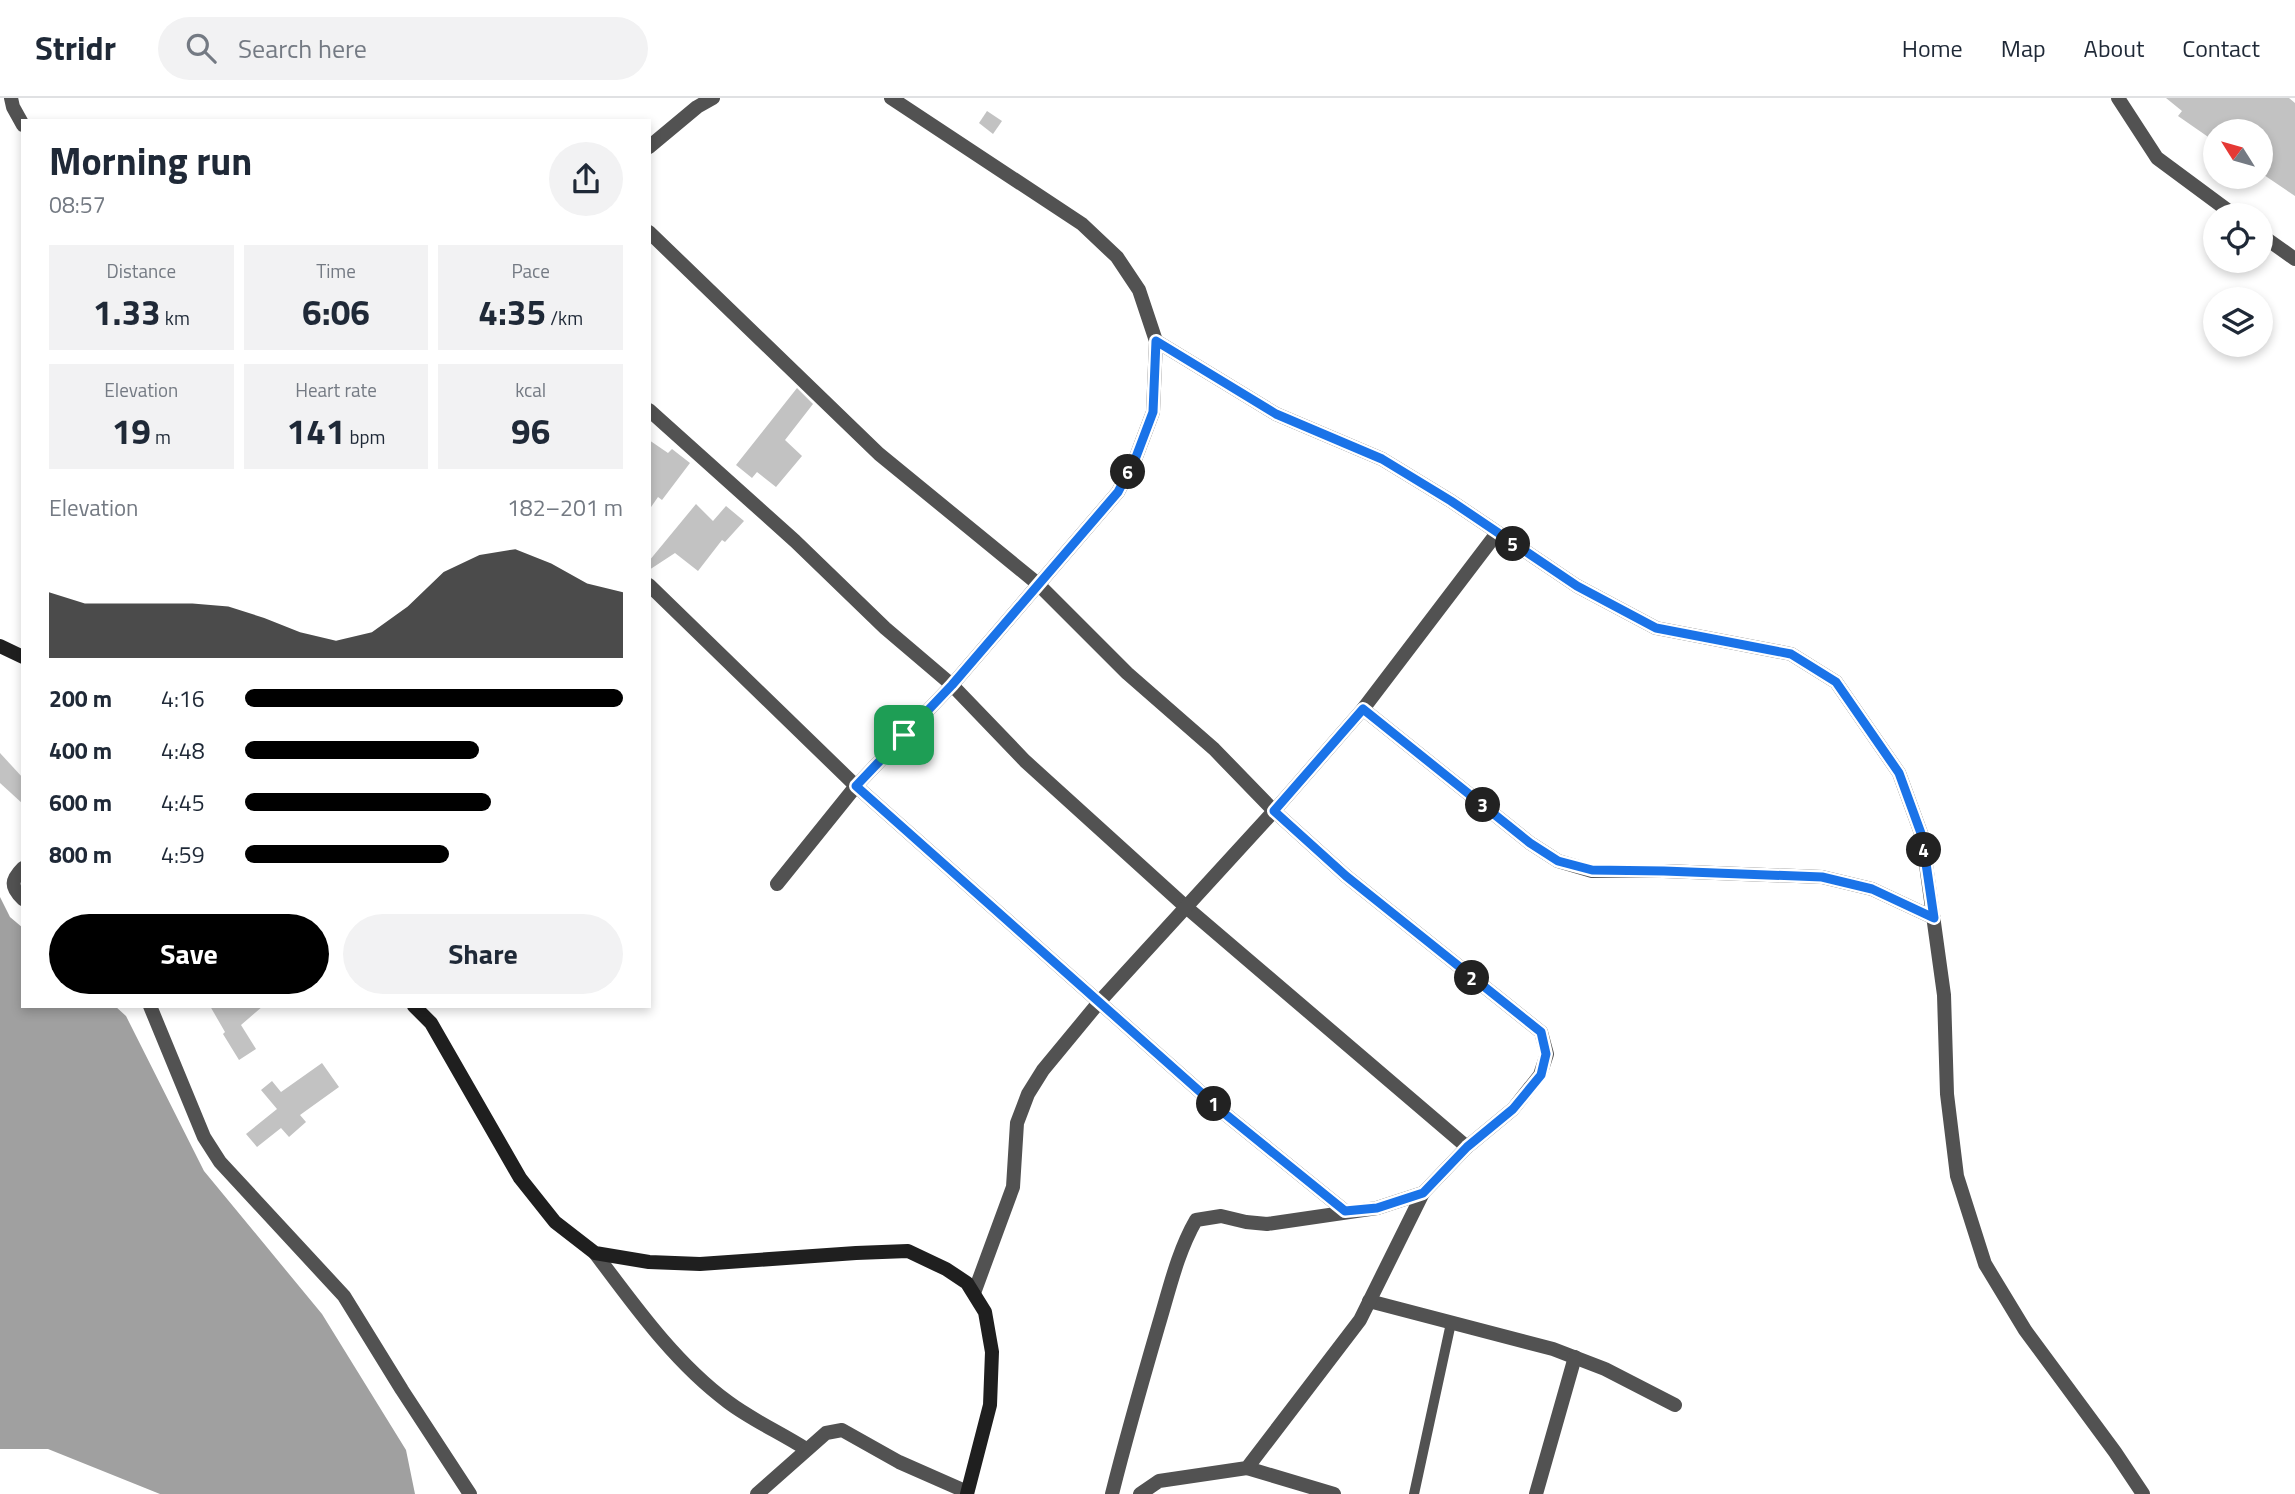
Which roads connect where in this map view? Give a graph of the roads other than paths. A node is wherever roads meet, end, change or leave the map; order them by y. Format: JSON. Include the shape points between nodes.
{"nodes":[{"id":1,"x":11,"y":98,"type":"edge"},
{"id":2,"x":713,"y":98,"type":"edge"},
{"id":3,"x":891,"y":98,"type":"edge"},
{"id":4,"x":2118,"y":98,"type":"edge"},
{"id":5,"x":21,"y":120,"type":"edge"},
{"id":6,"x":651,"y":145,"type":"edge"},
{"id":7,"x":2218,"y":203,"type":"edge"},
{"id":8,"x":651,"y":234,"type":"edge"},
{"id":9,"x":2273,"y":243,"type":"edge"},
{"id":10,"x":2295,"y":259,"type":"edge"},
{"id":11,"x":1156,"y":341,"type":"junction"},
{"id":12,"x":651,"y":412,"type":"edge"},
{"id":13,"x":1497,"y":533,"type":"junction"},
{"id":14,"x":1038,"y":584,"type":"junction"},
{"id":15,"x":651,"y":587,"type":"edge"},
{"id":16,"x":0,"y":646,"type":"edge"},
{"id":17,"x":21,"y":656,"type":"edge"},
{"id":18,"x":952,"y":685,"type":"junction"},
{"id":19,"x":1363,"y":709,"type":"junction"},
{"id":20,"x":856,"y":786,"type":"junction"},
{"id":21,"x":1274,"y":811,"type":"junction"},
{"id":22,"x":21,"y":870,"type":"edge"},
{"id":23,"x":777,"y":884,"type":"dead end"},
{"id":24,"x":21,"y":897,"type":"edge"},
{"id":25,"x":1186,"y":907,"type":"junction"},
{"id":26,"x":1934,"y":918,"type":"junction"},
{"id":27,"x":1100,"y":1001,"type":"junction"},
{"id":28,"x":151,"y":1008,"type":"edge"},
{"id":29,"x":416,"y":1008,"type":"edge"},
{"id":30,"x":1467,"y":1147,"type":"junction"},
{"id":31,"x":1423,"y":1193,"type":"junction"},
{"id":32,"x":1345,"y":1211,"type":"junction"},
{"id":33,"x":595,"y":1253,"type":"junction"},
{"id":34,"x":974,"y":1293,"type":"junction"},
{"id":35,"x":1369,"y":1301,"type":"junction"},
{"id":36,"x":1451,"y":1323,"type":"junction"},
{"id":37,"x":1575,"y":1357,"type":"junction"},
{"id":38,"x":1675,"y":1405,"type":"dead end"},
{"id":39,"x":807,"y":1449,"type":"junction"},
{"id":40,"x":1247,"y":1468,"type":"junction"},
{"id":41,"x":967,"y":1493,"type":"edge"},
{"id":42,"x":470,"y":1494,"type":"edge"},
{"id":43,"x":757,"y":1494,"type":"edge"},
{"id":44,"x":1112,"y":1494,"type":"edge"},
{"id":45,"x":1140,"y":1494,"type":"edge"},
{"id":46,"x":1334,"y":1494,"type":"edge"},
{"id":47,"x":1414,"y":1494,"type":"edge"},
{"id":48,"x":1536,"y":1494,"type":"edge"},
{"id":49,"x":2143,"y":1494,"type":"edge"}],
"edges":[{"from":1,"to":5,"type":"street"},
{"from":2,"to":6,"type":"street"},
{"from":3,"to":11,"type":"street","via":[[1082,224],[1117,257],[1139,290]]},
{"from":4,"to":7,"type":"street","via":[[2157,158]]},
{"from":8,"to":14,"type":"street","via":[[879,454]]},
{"from":9,"to":10,"type":"street"},
{"from":11,"to":13,"type":"street","via":[[1276,414],[1382,459]]},
{"from":11,"to":14,"type":"street","via":[[1153,412],[1136,457],[1118,492]]},
{"from":12,"to":18,"type":"street"},
{"from":13,"to":19,"type":"street"},
{"from":13,"to":26,"type":"street","via":[[1577,586],[1656,628],[1791,654],[1836,682],[1899,773],[1922,836]]},
{"from":14,"to":18,"type":"street"},
{"from":14,"to":21,"type":"street"},
{"from":15,"to":20,"type":"street"},
{"from":16,"to":17,"type":"street"},
{"from":18,"to":20,"type":"street"},
{"from":18,"to":25,"type":"street","via":[[1025,761]]},
{"from":19,"to":21,"type":"street"},
{"from":19,"to":26,"type":"street","via":[[1558,861],[1592,870],[1822,877],[1872,889]]},
{"from":20,"to":23,"type":"street"},
{"from":20,"to":27,"type":"street"},
{"from":21,"to":25,"type":"street"},
{"from":21,"to":30,"type":"street","via":[[1346,876],[1541,1032],[1546,1054],[1541,1075],[1513,1109]]},
{"from":22,"to":24,"type":"street","via":[[12,884]]},
{"from":25,"to":27,"type":"street"},
{"from":25,"to":30,"type":"street"},
{"from":26,"to":49,"type":"street","via":[[1957,1176],[1985,1264],[2025,1330]]},
{"from":27,"to":32,"type":"street","via":[[1224,1113]]},
{"from":27,"to":34,"type":"street","via":[[1028,1094],[1017,1122],[1013,1187]]},
{"from":28,"to":42,"type":"street","via":[[204,1137],[220,1162],[344,1296]]},
{"from":29,"to":33,"type":"street","via":[[431,1023],[520,1178],[555,1222]]},
{"from":30,"to":31,"type":"street"},
{"from":31,"to":32,"type":"street","via":[[1377,1208]]},
{"from":31,"to":35,"type":"street"},
{"from":32,"to":44,"type":"street","via":[[1266,1224],[1221,1216],[1196,1220],[1172,1279]]},
{"from":33,"to":34,"type":"street","via":[[700,1264],[908,1251],[946,1269]]},
{"from":33,"to":39,"type":"street","via":[[677,1356],[728,1402]]},
{"from":34,"to":41,"type":"street","via":[[985,1312],[992,1352],[990,1405]]},
{"from":35,"to":36,"type":"street"},
{"from":35,"to":40,"type":"street","via":[[1360,1320]]},
{"from":36,"to":37,"type":"street"},
{"from":36,"to":47,"type":"lane"},
{"from":37,"to":38,"type":"street"},
{"from":37,"to":48,"type":"street"},
{"from":39,"to":41,"type":"street","via":[[826,1433],[842,1430]]},
{"from":39,"to":43,"type":"street"},
{"from":40,"to":45,"type":"street","via":[[1159,1481]]},
{"from":40,"to":46,"type":"street"}]}
